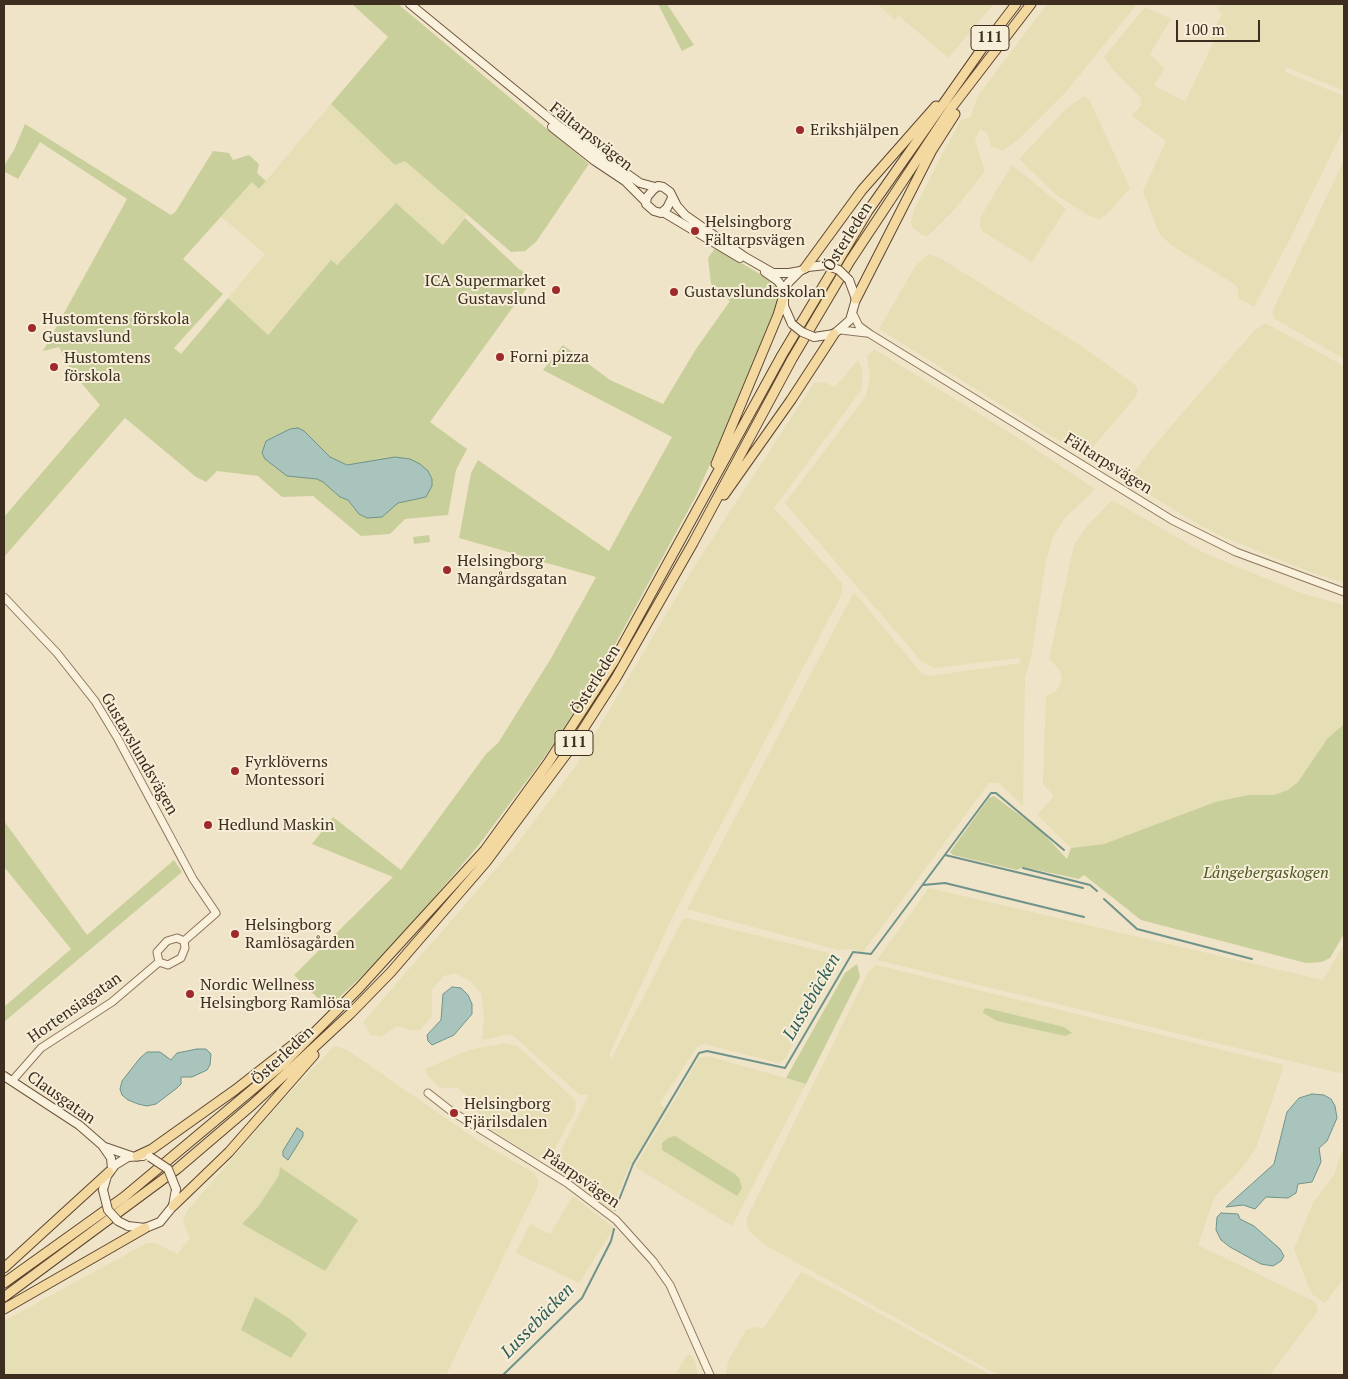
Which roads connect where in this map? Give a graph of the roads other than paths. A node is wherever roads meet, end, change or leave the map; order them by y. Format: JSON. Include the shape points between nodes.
{"nodes":[{"id":1,"x":410,"y":4,"type":"edge"},
{"id":2,"x":1016,"y":4,"type":"edge"},
{"id":3,"x":1031,"y":4,"type":"edge"},
{"id":4,"x":988,"y":60,"type":"junction"},
{"id":5,"x":964,"y":74,"type":"junction"},
{"id":6,"x":518,"y":95,"type":"junction"},
{"id":7,"x":656,"y":187,"type":"junction"},
{"id":8,"x":672,"y":198,"type":"junction"},
{"id":9,"x":646,"y":202,"type":"junction"},
{"id":10,"x":663,"y":212,"type":"junction"},
{"id":11,"x":802,"y":269,"type":"junction"},
{"id":12,"x":784,"y":293,"type":"junction"},
{"id":13,"x":856,"y":299,"type":"junction"},
{"id":14,"x":854,"y":314,"type":"junction"},
{"id":15,"x":838,"y":332,"type":"junction"},
{"id":16,"x":870,"y":334,"type":"junction"},
{"id":17,"x":700,"y":505,"type":"junction"},
{"id":18,"x":702,"y":526,"type":"junction"},
{"id":19,"x":1344,"y":592,"type":"edge"},
{"id":20,"x":4,"y":597,"type":"edge"},
{"id":21,"x":216,"y":912,"type":"joint"},
{"id":22,"x":184,"y":941,"type":"junction"},
{"id":23,"x":159,"y":962,"type":"junction"},
{"id":24,"x":330,"y":1016,"type":"junction"},
{"id":25,"x":344,"y":1020,"type":"junction"},
{"id":26,"x":4,"y":1076,"type":"edge"},
{"id":27,"x":12,"y":1081,"type":"junction"},
{"id":28,"x":428,"y":1094,"type":"dead end"},
{"id":29,"x":102,"y":1145,"type":"junction"},
{"id":30,"x":135,"y":1156,"type":"junction"},
{"id":31,"x":111,"y":1170,"type":"junction"},
{"id":32,"x":173,"y":1206,"type":"junction"},
{"id":33,"x":145,"y":1228,"type":"junction"},
{"id":34,"x":4,"y":1268,"type":"edge"},
{"id":35,"x":4,"y":1283,"type":"edge"},
{"id":36,"x":4,"y":1297,"type":"edge"},
{"id":37,"x":4,"y":1309,"type":"edge"},
{"id":38,"x":710,"y":1375,"type":"edge"}],
"edges":[{"from":1,"to":6,"type":"main road","name":"Fältarpsvägen"},
{"from":2,"to":5,"type":"main road","name":"Österleden","number":"111"},
{"from":3,"to":4,"type":"main road","name":"Österleden","number":"111"},
{"from":4,"to":13,"type":"main road","via":[[932,150]]},
{"from":4,"to":18,"type":"main road","name":"Österleden","number":"111","via":[[947,115],[850,260],[792,359]]},
{"from":5,"to":11,"type":"main road","via":[[862,190]]},
{"from":5,"to":17,"type":"main road","name":"Österleden","number":"111","via":[[868,212],[782,355]]},
{"from":6,"to":7,"type":"main road","name":"Fältarpsvägen","via":[[640,184]]},
{"from":6,"to":9,"type":"main road","name":"Fältarpsvägen","via":[[567,140],[625,181]]},
{"from":7,"to":8,"type":"main road","via":[[666,188]]},
{"from":7,"to":9,"type":"main road"},
{"from":8,"to":10,"type":"main road"},
{"from":8,"to":11,"type":"main road","via":[[685,215],[763,268],[781,274]]},
{"from":9,"to":10,"type":"main road","via":[[654,211]]},
{"from":10,"to":12,"type":"main road","via":[[772,277]]},
{"from":11,"to":12,"type":"main road","via":[[793,276]]},
{"from":11,"to":13,"type":"main road","bridge":true,"via":[[826,265],[839,270],[849,280]]},
{"from":12,"to":15,"type":"main road","bridge":true,"via":[[784,306],[792,324],[802,332],[814,337]]},
{"from":12,"to":17,"type":"main road","via":[[778,315]]},
{"from":13,"to":14,"type":"main road"},
{"from":14,"to":15,"type":"main road"},
{"from":14,"to":16,"type":"street","name":"Fältarpsvägen","via":[[859,326]]},
{"from":15,"to":16,"type":"street","name":"Fältarpsvägen"},
{"from":15,"to":18,"type":"main road"},
{"from":16,"to":19,"type":"street","name":"Fältarpsvägen","via":[[1172,520],[1236,552]]},
{"from":17,"to":24,"type":"main road","name":"Österleden","number":"111","via":[[614,661],[513,813],[447,893]]},
{"from":18,"to":25,"type":"main road","name":"Österleden","number":"111","via":[[624,663],[555,771],[427,933]]},
{"from":20,"to":21,"type":"street","name":"Gustavslundsvägen","via":[[95,701],[189,871]]},
{"from":21,"to":22,"type":"street","name":"Hortensiagatan"},
{"from":22,"to":23,"type":"street","name":"Hortensiagatan","via":[[185,951],[181,958],[168,965]]},
{"from":22,"to":23,"type":"street","name":"Hortensiagatan","via":[[172,938],[164,943],[157,952]]},
{"from":23,"to":27,"type":"street","name":"Hortensiagatan","via":[[112,1002],[41,1048]]},
{"from":24,"to":30,"type":"main road","via":[[235,1090],[152,1149]]},
{"from":24,"to":35,"type":"main road","name":"Österleden","number":"111","via":[[283,1064],[170,1161]]},
{"from":25,"to":32,"type":"main road","via":[[228,1152]]},
{"from":25,"to":36,"type":"main road","name":"Österleden","number":"111","via":[[252,1105],[184,1162]]},
{"from":26,"to":27,"type":"main road","name":"Clausgatan"},
{"from":27,"to":29,"type":"main road","name":"Clausgatan","via":[[69,1117]]},
{"from":28,"to":38,"type":"street","name":"Påarpsvägen","via":[[567,1183],[616,1220],[670,1285]]},
{"from":29,"to":30,"type":"main road","name":"Clausgatan","via":[[114,1152]]},
{"from":29,"to":31,"type":"main road","name":"Clausgatan","via":[[111,1158]]},
{"from":30,"to":31,"type":"main road","via":[[119,1162]]},
{"from":30,"to":32,"type":"main road","bridge":true,"via":[[150,1157],[168,1169],[176,1188]]},
{"from":31,"to":33,"type":"main road","bridge":true,"via":[[103,1190],[108,1210],[118,1222]]},
{"from":31,"to":34,"type":"main road"},
{"from":32,"to":33,"type":"main road","via":[[160,1222]]},
{"from":33,"to":37,"type":"main road"}]}
